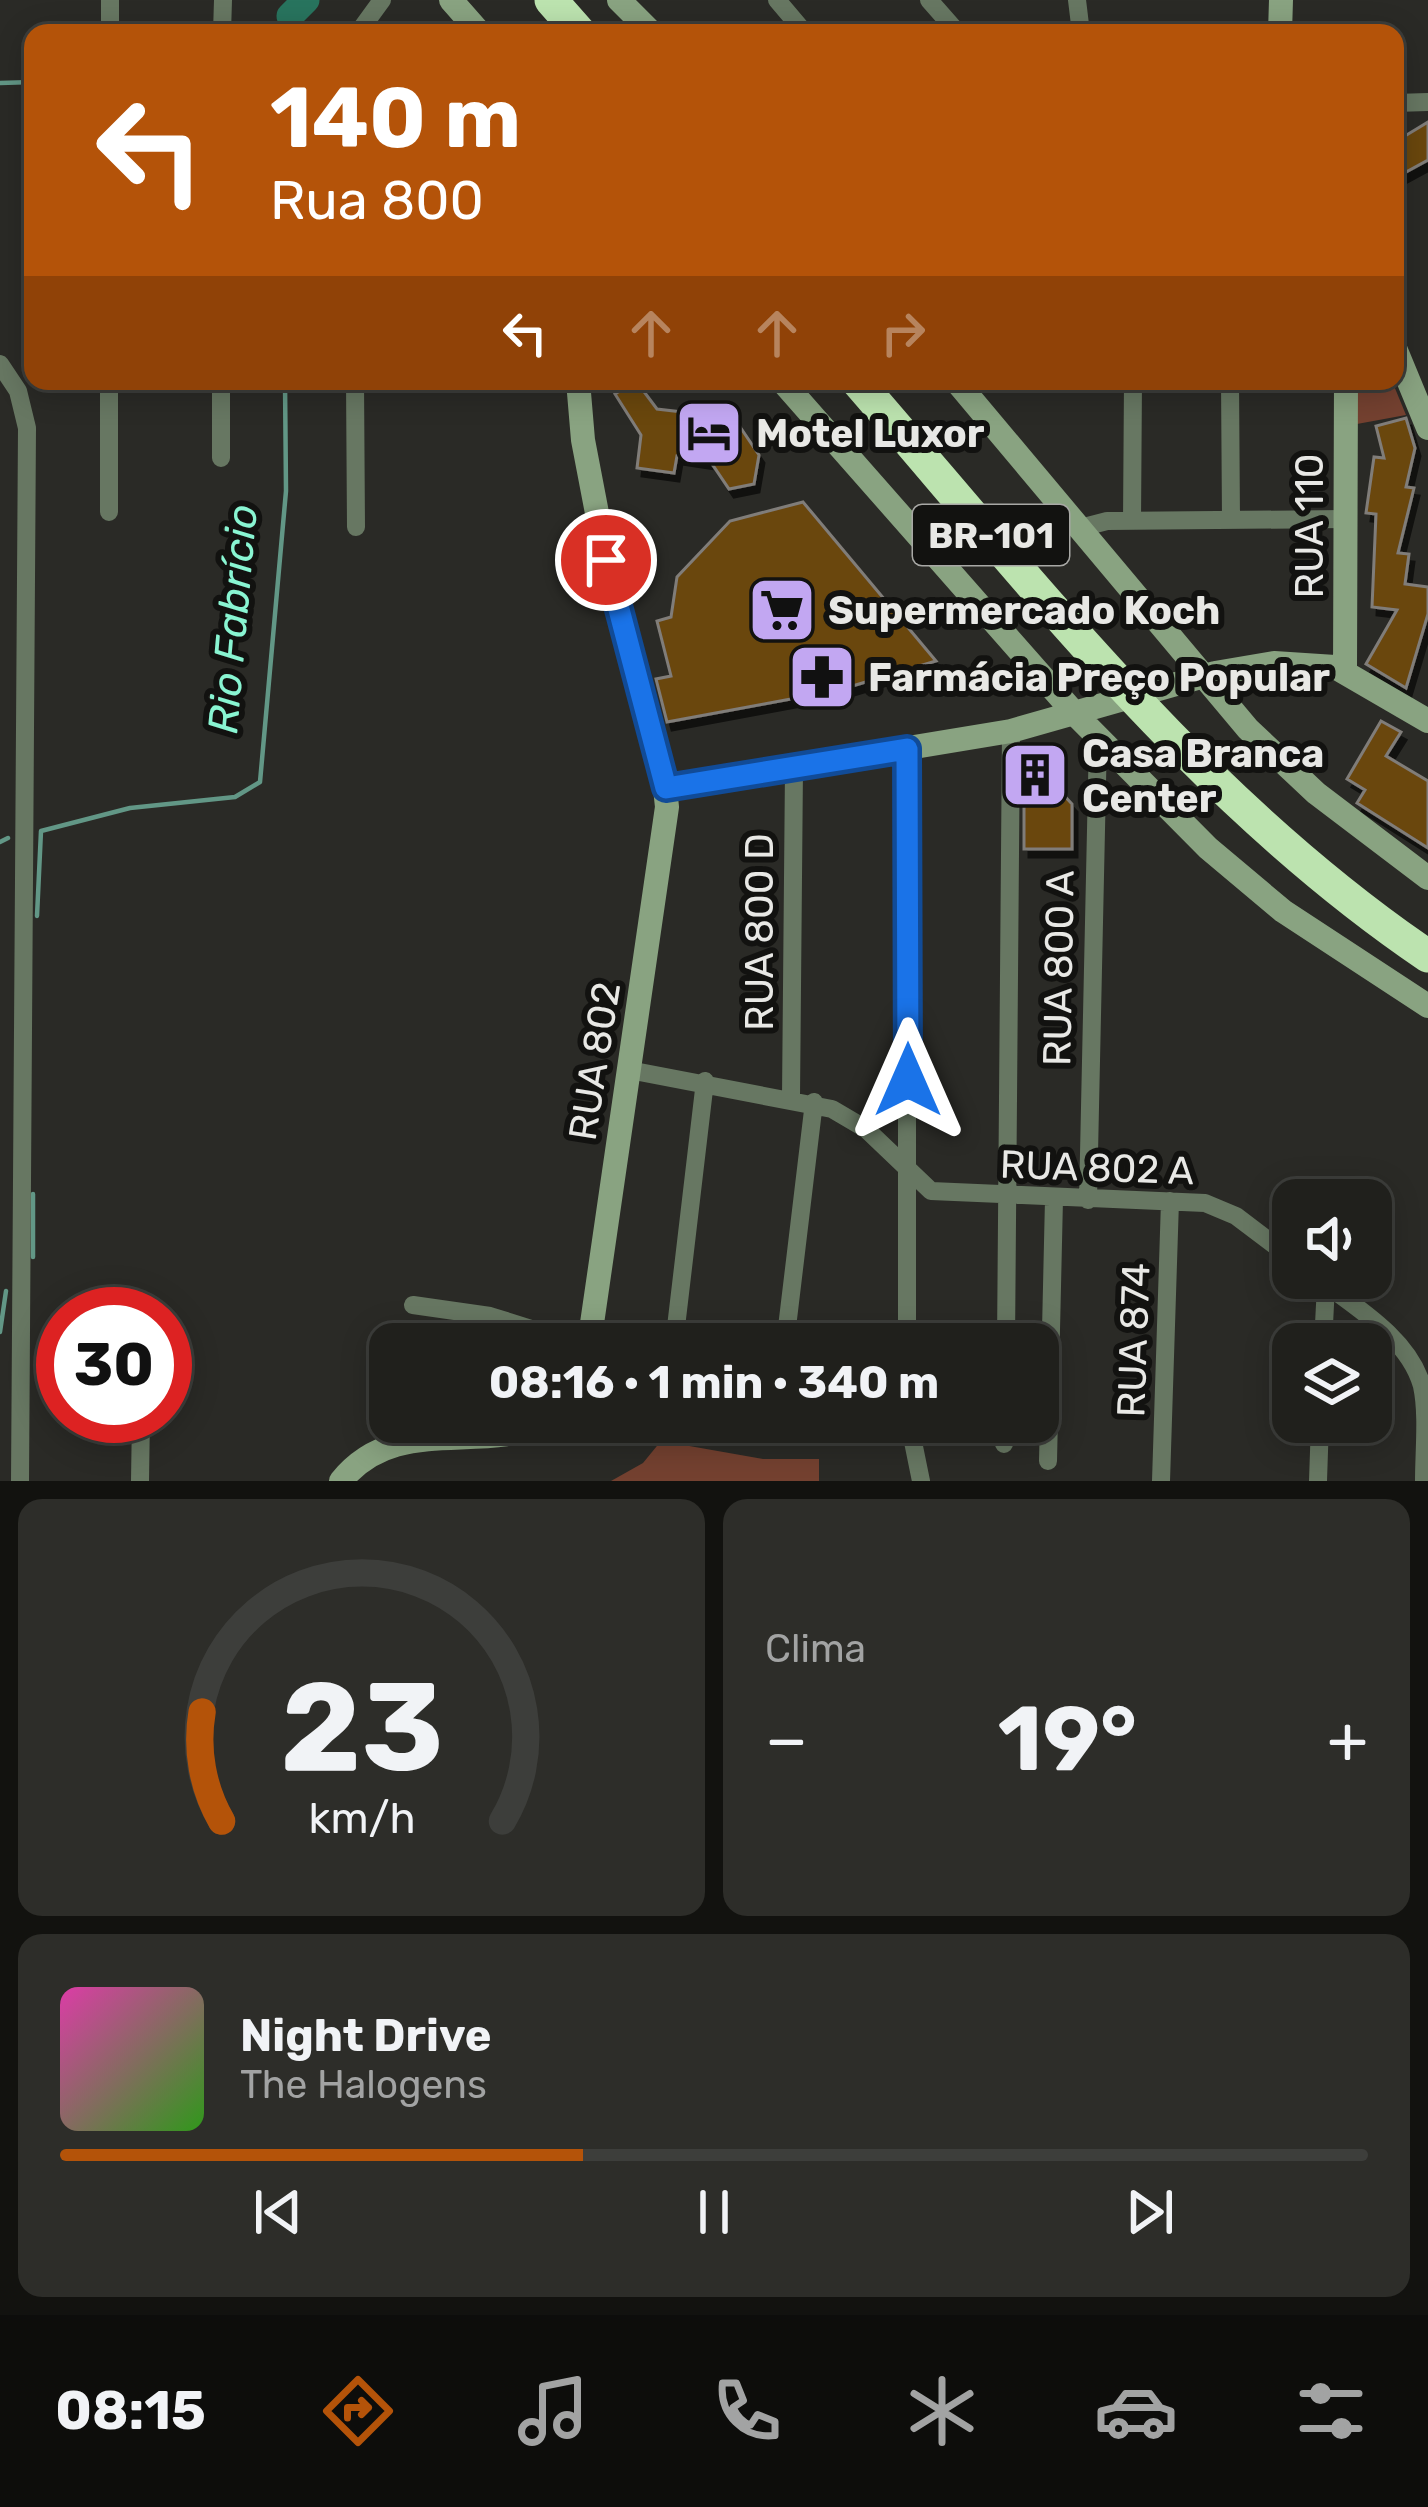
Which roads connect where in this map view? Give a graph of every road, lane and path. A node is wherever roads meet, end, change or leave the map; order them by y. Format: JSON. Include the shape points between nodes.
{"nodes":[{"id":1,"x":451,"y":0,"type":"edge"},
{"id":2,"x":525,"y":0,"type":"edge"},
{"id":3,"x":551,"y":0,"type":"edge"},
{"id":4,"x":619,"y":0,"type":"edge"},
{"id":5,"x":776,"y":0,"type":"edge"},
{"id":6,"x":929,"y":0,"type":"edge"},
{"id":7,"x":640,"y":17,"type":"edge"},
{"id":8,"x":471,"y":24,"type":"edge"},
{"id":9,"x":546,"y":24,"type":"edge"},
{"id":10,"x":572,"y":24,"type":"edge"},
{"id":11,"x":797,"y":24,"type":"edge"},
{"id":12,"x":950,"y":24,"type":"edge"},
{"id":13,"x":1404,"y":370,"type":"edge"},
{"id":14,"x":4,"y":374,"type":"edge"},
{"id":15,"x":109,"y":390,"type":"edge"},
{"id":16,"x":221,"y":390,"type":"edge"},
{"id":17,"x":356,"y":390,"type":"edge"},
{"id":18,"x":579,"y":390,"type":"edge"},
{"id":19,"x":790,"y":390,"type":"edge"},
{"id":20,"x":865,"y":390,"type":"edge"},
{"id":21,"x":891,"y":390,"type":"edge"},
{"id":22,"x":964,"y":390,"type":"edge"},
{"id":23,"x":1133,"y":390,"type":"edge"},
{"id":24,"x":1230,"y":390,"type":"edge"},
{"id":25,"x":1346,"y":390,"type":"edge"},
{"id":26,"x":1428,"y":428,"type":"edge"},
{"id":27,"x":221,"y":458,"type":"dead end"},
{"id":28,"x":109,"y":512,"type":"dead end"},
{"id":29,"x":1346,"y":519,"type":"junction"},
{"id":30,"x":1132,"y":520,"type":"junction"},
{"id":31,"x":1231,"y":520,"type":"junction"},
{"id":32,"x":356,"y":527,"type":"dead end"},
{"id":33,"x":1080,"y":529,"type":"junction"},
{"id":34,"x":1345,"y":671,"type":"junction"},
{"id":35,"x":1203,"y":676,"type":"junction"},
{"id":36,"x":1053,"y":688,"type":"junction"},
{"id":37,"x":1140,"y":698,"type":"junction"},
{"id":38,"x":1076,"y":715,"type":"junction"},
{"id":39,"x":1428,"y":721,"type":"edge"},
{"id":40,"x":1023,"y":728,"type":"junction"},
{"id":41,"x":1098,"y":737,"type":"junction"},
{"id":42,"x":907,"y":749,"type":"junction"},
{"id":43,"x":794,"y":768,"type":"junction"},
{"id":44,"x":666,"y":788,"type":"junction"},
{"id":45,"x":1428,"y":878,"type":"edge"},
{"id":46,"x":1428,"y":929,"type":"edge"},
{"id":47,"x":1428,"y":956,"type":"edge"},
{"id":48,"x":1428,"y":1006,"type":"edge"},
{"id":49,"x":628,"y":1070,"type":"junction"},
{"id":50,"x":705,"y":1081,"type":"junction"},
{"id":51,"x":791,"y":1097,"type":"junction"},
{"id":52,"x":814,"y":1102,"type":"junction"},
{"id":53,"x":908,"y":1175,"type":"junction"},
{"id":54,"x":1009,"y":1197,"type":"junction"},
{"id":55,"x":1054,"y":1199,"type":"junction"},
{"id":56,"x":1088,"y":1200,"type":"junction"},
{"id":57,"x":1170,"y":1201,"type":"junction"},
{"id":58,"x":1272,"y":1244,"type":"edge"},
{"id":59,"x":1342,"y":1299,"type":"edge"},
{"id":60,"x":413,"y":1305,"type":"dead end"},
{"id":61,"x":512,"y":1323,"type":"edge"},
{"id":62,"x":592,"y":1323,"type":"edge"},
{"id":63,"x":676,"y":1323,"type":"edge"},
{"id":64,"x":788,"y":1323,"type":"edge"},
{"id":65,"x":907,"y":1323,"type":"edge"},
{"id":66,"x":1006,"y":1323,"type":"edge"},
{"id":67,"x":1426,"y":1407,"type":"edge"},
{"id":68,"x":140,"y":1443,"type":"edge"},
{"id":69,"x":390,"y":1443,"type":"edge"},
{"id":70,"x":913,"y":1443,"type":"edge"},
{"id":71,"x":1319,"y":1443,"type":"edge"},
{"id":72,"x":1048,"y":1460,"type":"dead end"},
{"id":73,"x":920,"y":1476,"type":"edge"},
{"id":74,"x":20,"y":1481,"type":"edge"},
{"id":75,"x":140,"y":1481,"type":"edge"},
{"id":76,"x":340,"y":1481,"type":"edge"},
{"id":77,"x":897,"y":1481,"type":"edge"},
{"id":78,"x":1161,"y":1481,"type":"edge"},
{"id":79,"x":1318,"y":1481,"type":"edge"},
{"id":80,"x":1424,"y":1481,"type":"edge"}],
"edges":[{"from":1,"to":8,"type":"main road"},
{"from":2,"to":9,"type":"highway"},
{"from":3,"to":10,"type":"highway"},
{"from":4,"to":7,"type":"main road"},
{"from":5,"to":11,"type":"street"},
{"from":6,"to":12,"type":"street"},
{"from":13,"to":26,"type":"main road"},
{"from":14,"to":74,"type":"street","via":[[26,409],[27,428]]},
{"from":15,"to":28,"type":"street"},
{"from":16,"to":27,"type":"street"},
{"from":17,"to":32,"type":"street"},
{"from":18,"to":44,"type":"main road","name":"RUA 802","via":[[598,524]]},
{"from":19,"to":36,"type":"main road"},
{"from":20,"to":37,"type":"highway","number":"BR-101"},
{"from":21,"to":37,"type":"highway","number":"BR-101"},
{"from":22,"to":33,"type":"main road"},
{"from":23,"to":30,"type":"street"},
{"from":24,"to":31,"type":"street"},
{"from":25,"to":29,"type":"main road","name":"RUA 110"},
{"from":29,"to":31,"type":"street"},
{"from":29,"to":34,"type":"main road","name":"RUA 110"},
{"from":30,"to":31,"type":"street"},
{"from":30,"to":33,"type":"street"},
{"from":33,"to":35,"type":"main road"},
{"from":34,"to":35,"type":"main road","via":[[1290,662]]},
{"from":34,"to":39,"type":"main road"},
{"from":35,"to":37,"type":"main road"},
{"from":35,"to":45,"type":"main road","via":[[1316,793]]},
{"from":36,"to":37,"type":"main road"},
{"from":36,"to":38,"type":"main road"},
{"from":36,"to":40,"type":"main road"},
{"from":37,"to":38,"type":"main road"},
{"from":37,"to":41,"type":"main road"},
{"from":37,"to":46,"type":"highway","number":"BR-101"},
{"from":37,"to":47,"type":"highway","number":"BR-101","via":[[1266,833]]},
{"from":38,"to":40,"type":"main road"},
{"from":38,"to":41,"type":"main road"},
{"from":40,"to":42,"type":"main road"},
{"from":40,"to":54,"type":"street"},
{"from":41,"to":48,"type":"main road","via":[[1259,893]]},
{"from":41,"to":56,"type":"street","name":"RUA 800 A"},
{"from":42,"to":43,"type":"main road"},
{"from":42,"to":53,"type":"street"},
{"from":43,"to":44,"type":"main road"},
{"from":43,"to":51,"type":"street","name":"RUA 800 D"},
{"from":44,"to":49,"type":"main road","name":"RUA 802"},
{"from":49,"to":50,"type":"street","name":"RUA 802 A"},
{"from":49,"to":62,"type":"main road","name":"RUA 802"},
{"from":50,"to":51,"type":"street","name":"RUA 802 A"},
{"from":50,"to":63,"type":"street"},
{"from":51,"to":52,"type":"street","name":"RUA 802 A"},
{"from":52,"to":53,"type":"street","name":"RUA 802 A","via":[[866,1129]]},
{"from":52,"to":64,"type":"street"},
{"from":53,"to":54,"type":"street","name":"RUA 802 A","via":[[941,1194]]},
{"from":53,"to":65,"type":"street"},
{"from":54,"to":55,"type":"street","name":"RUA 802 A"},
{"from":54,"to":66,"type":"street"},
{"from":55,"to":56,"type":"street","name":"RUA 802 A"},
{"from":55,"to":72,"type":"street"},
{"from":56,"to":57,"type":"street","name":"RUA 802 A"},
{"from":57,"to":58,"type":"street","name":"RUA 802 A","via":[[1225,1210]]},
{"from":57,"to":78,"type":"street","name":"RUA 874"},
{"from":59,"to":67,"type":"street","via":[[1406,1355]]},
{"from":60,"to":61,"type":"street"},
{"from":67,"to":80,"type":"street"},
{"from":68,"to":75,"type":"street"},
{"from":69,"to":76,"type":"main road"},
{"from":70,"to":73,"type":"street"},
{"from":71,"to":79,"type":"street"},
{"from":73,"to":77,"type":"street"}]}
